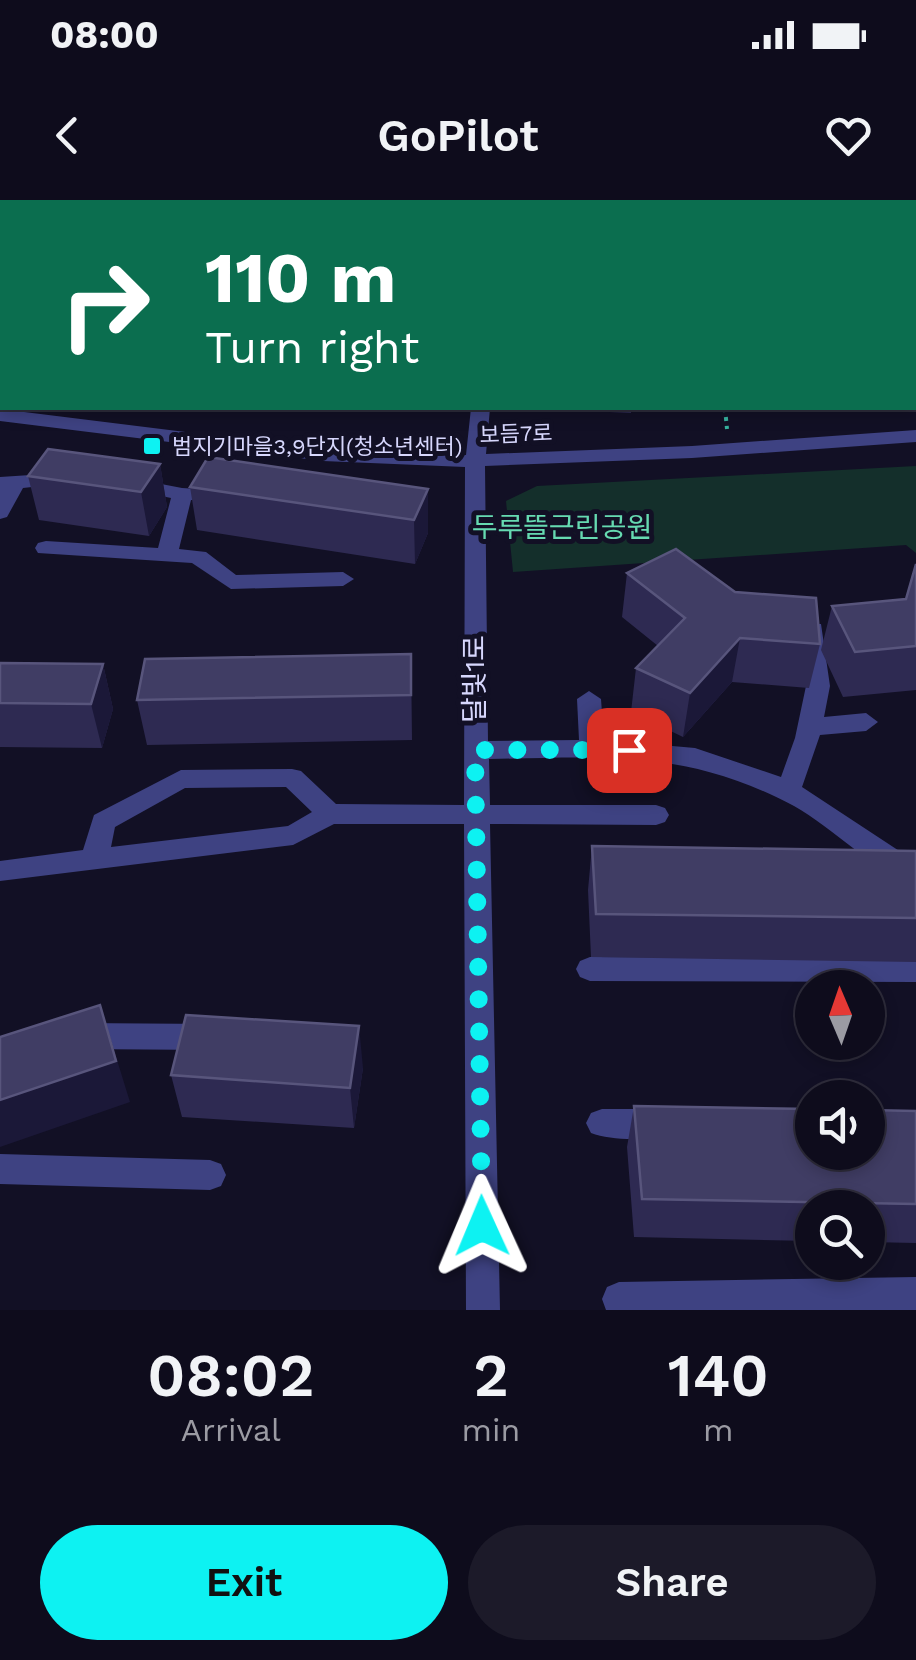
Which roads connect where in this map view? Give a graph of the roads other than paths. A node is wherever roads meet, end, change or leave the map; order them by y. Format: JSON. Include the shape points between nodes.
{"nodes":[{"id":1,"x":480,"y":410,"type":"edge"},
{"id":2,"x":0,"y":415,"type":"edge"},
{"id":3,"x":916,"y":436,"type":"edge"},
{"id":4,"x":473,"y":461,"type":"junction"},
{"id":5,"x":79,"y":478,"type":"edge"},
{"id":6,"x":112,"y":480,"type":"edge"},
{"id":7,"x":8,"y":483,"type":"edge"},
{"id":8,"x":182,"y":494,"type":"junction"},
{"id":9,"x":241,"y":498,"type":"edge"},
{"id":10,"x":0,"y":513,"type":"edge"},
{"id":11,"x":46,"y":548,"type":"dead end"},
{"id":12,"x":168,"y":555,"type":"junction"},
{"id":13,"x":343,"y":580,"type":"dead end"},
{"id":14,"x":811,"y":614,"type":"edge"},
{"id":15,"x":589,"y":699,"type":"dead end"},
{"id":16,"x":866,"y":722,"type":"dead end"},
{"id":17,"x":810,"y":727,"type":"junction"},
{"id":18,"x":475,"y":750,"type":"junction"},
{"id":19,"x":592,"y":750,"type":"junction"},
{"id":20,"x":787,"y":794,"type":"junction"},
{"id":21,"x":330,"y":814,"type":"junction"},
{"id":22,"x":475,"y":814,"type":"junction"},
{"id":23,"x":656,"y":814,"type":"dead end"},
{"id":24,"x":95,"y":858,"type":"junction"},
{"id":25,"x":912,"y":867,"type":"edge"},
{"id":26,"x":0,"y":871,"type":"edge"},
{"id":27,"x":590,"y":968,"type":"dead end"},
{"id":28,"x":916,"y":970,"type":"edge"},
{"id":29,"x":248,"y":1038,"type":"edge"},
{"id":30,"x":53,"y":1040,"type":"edge"},
{"id":31,"x":698,"y":1123,"type":"edge"},
{"id":32,"x":602,"y":1124,"type":"dead end"},
{"id":33,"x":0,"y":1169,"type":"edge"},
{"id":34,"x":210,"y":1176,"type":"dead end"},
{"id":35,"x":916,"y":1294,"type":"edge"},
{"id":36,"x":619,"y":1299,"type":"dead end"},
{"id":37,"x":484,"y":1310,"type":"edge"}],
"edges":[{"from":1,"to":4,"type":"street","name":"달빛1로"},
{"from":2,"to":4,"type":"street","name":"보듬7로","via":[[323,455]]},
{"from":3,"to":4,"type":"street","name":"보듬7로"},
{"from":4,"to":18,"type":"street","name":"달빛1로"},
{"from":5,"to":7,"type":"street"},
{"from":6,"to":8,"type":"street"},
{"from":7,"to":10,"type":"street"},
{"from":8,"to":9,"type":"street"},
{"from":8,"to":12,"type":"street"},
{"from":11,"to":12,"type":"street"},
{"from":12,"to":13,"type":"street","via":[[198,557],[231,582]]},
{"from":14,"to":17,"type":"street","via":[[818,686]]},
{"from":15,"to":19,"type":"street"},
{"from":16,"to":17,"type":"street"},
{"from":17,"to":20,"type":"street"},
{"from":18,"to":19,"type":"street"},
{"from":18,"to":22,"type":"street","name":"달빛1로"},
{"from":19,"to":20,"type":"street","via":[[726,765]]},
{"from":20,"to":25,"type":"street"},
{"from":21,"to":22,"type":"street"},
{"from":21,"to":24,"type":"street","via":[[293,834]]},
{"from":21,"to":24,"type":"street","via":[[292,778],[181,779],[103,822]]},
{"from":22,"to":23,"type":"street"},
{"from":22,"to":37,"type":"street","name":"달빛1로"},
{"from":24,"to":26,"type":"street"},
{"from":27,"to":28,"type":"street"},
{"from":29,"to":30,"type":"street"},
{"from":31,"to":32,"type":"street"},
{"from":33,"to":34,"type":"street"},
{"from":35,"to":36,"type":"street"}]}
